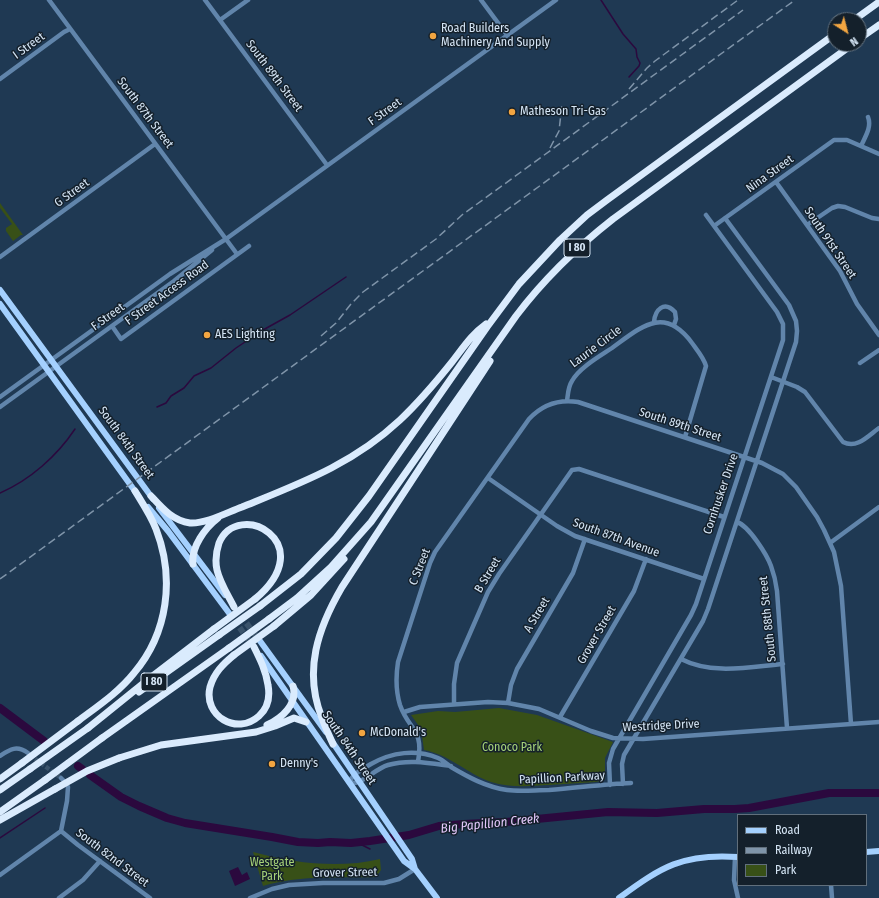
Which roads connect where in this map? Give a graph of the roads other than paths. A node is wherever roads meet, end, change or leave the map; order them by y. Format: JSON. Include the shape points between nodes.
{"nodes":[{"id":1,"x":49,"y":0,"type":"edge"},
{"id":2,"x":205,"y":0,"type":"edge"},
{"id":3,"x":248,"y":0,"type":"edge"},
{"id":4,"x":481,"y":0,"type":"edge"},
{"id":5,"x":556,"y":0,"type":"edge"},
{"id":6,"x":879,"y":2,"type":"edge"},
{"id":7,"x":865,"y":12,"type":"edge"},
{"id":8,"x":220,"y":20,"type":"junction"},
{"id":9,"x":879,"y":25,"type":"edge"},
{"id":10,"x":70,"y":30,"type":"junction"},
{"id":11,"x":867,"y":33,"type":"edge"},
{"id":12,"x":508,"y":35,"type":"junction"},
{"id":13,"x":827,"y":40,"type":"edge"},
{"id":14,"x":842,"y":52,"type":"edge"},
{"id":15,"x":0,"y":79,"type":"edge"},
{"id":16,"x":868,"y":117,"type":"dead end"},
{"id":17,"x":155,"y":144,"type":"junction"},
{"id":18,"x":861,"y":146,"type":"junction"},
{"id":19,"x":879,"y":154,"type":"edge"},
{"id":20,"x":327,"y":165,"type":"junction"},
{"id":21,"x":776,"y":182,"type":"junction"},
{"id":22,"x":706,"y":215,"type":"dead end"},
{"id":23,"x":725,"y":218,"type":"junction"},
{"id":24,"x":879,"y":219,"type":"edge"},
{"id":25,"x":807,"y":225,"type":"junction"},
{"id":26,"x":714,"y":226,"type":"junction"},
{"id":27,"x":226,"y":239,"type":"junction"},
{"id":28,"x":249,"y":246,"type":"dead end"},
{"id":29,"x":237,"y":254,"type":"junction"},
{"id":30,"x":0,"y":257,"type":"edge"},
{"id":31,"x":0,"y":290,"type":"edge"},
{"id":32,"x":532,"y":295,"type":"junction"},
{"id":33,"x":0,"y":304,"type":"edge"},
{"id":34,"x":492,"y":319,"type":"junction"},
{"id":35,"x":654,"y":322,"type":"junction"},
{"id":36,"x":674,"y":325,"type":"junction"},
{"id":37,"x":112,"y":326,"type":"junction"},
{"id":38,"x":879,"y":335,"type":"edge"},
{"id":39,"x":879,"y":350,"type":"edge"},
{"id":40,"x":51,"y":360,"type":"junction"},
{"id":41,"x":860,"y":363,"type":"dead end"},
{"id":42,"x":43,"y":365,"type":"junction"},
{"id":43,"x":56,"y":367,"type":"junction"},
{"id":44,"x":49,"y":373,"type":"junction"},
{"id":45,"x":771,"y":377,"type":"junction"},
{"id":46,"x":784,"y":382,"type":"junction"},
{"id":47,"x":0,"y":397,"type":"edge"},
{"id":48,"x":567,"y":401,"type":"junction"},
{"id":49,"x":0,"y":407,"type":"edge"},
{"id":50,"x":879,"y":428,"type":"edge"},
{"id":51,"x":685,"y":437,"type":"junction"},
{"id":52,"x":745,"y":457,"type":"junction"},
{"id":53,"x":757,"y":461,"type":"junction"},
{"id":54,"x":488,"y":478,"type":"junction"},
{"id":55,"x":135,"y":491,"type":"junction"},
{"id":56,"x":151,"y":496,"type":"junction"},
{"id":57,"x":879,"y":508,"type":"edge"},
{"id":58,"x":231,"y":511,"type":"junction"},
{"id":59,"x":541,"y":514,"type":"junction"},
{"id":60,"x":724,"y":517,"type":"junction"},
{"id":61,"x":371,"y":522,"type":"junction"},
{"id":62,"x":737,"y":522,"type":"junction"},
{"id":63,"x":585,"y":539,"type":"junction"},
{"id":64,"x":830,"y":543,"type":"junction"},
{"id":65,"x":193,"y":552,"type":"junction"},
{"id":66,"x":646,"y":559,"type":"junction"},
{"id":67,"x":193,"y":564,"type":"junction"},
{"id":68,"x":704,"y":579,"type":"junction"},
{"id":69,"x":235,"y":608,"type":"joint"},
{"id":70,"x":229,"y":613,"type":"tunnel mouth"},
{"id":71,"x":217,"y":632,"type":"junction"},
{"id":72,"x":260,"y":642,"type":"tunnel mouth"},
{"id":73,"x":254,"y":647,"type":"joint"},
{"id":74,"x":681,"y":658,"type":"junction"},
{"id":75,"x":783,"y":664,"type":"junction"},
{"id":76,"x":293,"y":686,"type":"junction"},
{"id":77,"x":292,"y":702,"type":"junction"},
{"id":78,"x":508,"y":703,"type":"junction"},
{"id":79,"x":454,"y":704,"type":"junction"},
{"id":80,"x":404,"y":712,"type":"junction"},
{"id":81,"x":560,"y":717,"type":"junction"},
{"id":82,"x":306,"y":722,"type":"junction"},
{"id":83,"x":879,"y":722,"type":"edge"},
{"id":84,"x":851,"y":724,"type":"junction"},
{"id":85,"x":787,"y":728,"type":"junction"},
{"id":86,"x":246,"y":733,"type":"junction"},
{"id":87,"x":618,"y":738,"type":"junction"},
{"id":88,"x":634,"y":739,"type":"junction"},
{"id":89,"x":333,"y":744,"type":"junction"},
{"id":90,"x":27,"y":752,"type":"tunnel mouth"},
{"id":91,"x":419,"y":753,"type":"junction"},
{"id":92,"x":0,"y":756,"type":"edge"},
{"id":93,"x":418,"y":762,"type":"junction"},
{"id":94,"x":451,"y":766,"type":"junction"},
{"id":95,"x":354,"y":775,"type":"junction"},
{"id":96,"x":0,"y":779,"type":"edge"},
{"id":97,"x":359,"y":782,"type":"junction"},
{"id":98,"x":349,"y":783,"type":"junction"},
{"id":99,"x":631,"y":783,"type":"dead end"},
{"id":100,"x":623,"y":784,"type":"junction"},
{"id":101,"x":610,"y":785,"type":"junction"},
{"id":102,"x":68,"y":787,"type":"dead end"},
{"id":103,"x":0,"y":790,"type":"edge"},
{"id":104,"x":0,"y":812,"type":"edge"},
{"id":105,"x":0,"y":820,"type":"edge"},
{"id":106,"x":61,"y":831,"type":"junction"},
{"id":107,"x":867,"y":852,"type":"edge"},
{"id":108,"x":879,"y":852,"type":"edge"},
{"id":109,"x":737,"y":857,"type":"edge"},
{"id":110,"x":100,"y":861,"type":"junction"},
{"id":111,"x":415,"y":869,"type":"junction"},
{"id":112,"x":0,"y":876,"type":"edge"},
{"id":113,"x":831,"y":886,"type":"edge"},
{"id":114,"x":59,"y":898,"type":"edge"},
{"id":115,"x":150,"y":898,"type":"edge"},
{"id":116,"x":250,"y":898,"type":"edge"},
{"id":117,"x":437,"y":898,"type":"edge"},
{"id":118,"x":619,"y":898,"type":"edge"},
{"id":119,"x":738,"y":898,"type":"edge"},
{"id":120,"x":832,"y":898,"type":"edge"}],
"edges":[{"from":1,"to":10,"type":"street","name":"South 87th Street"},
{"from":2,"to":8,"type":"street","name":"South 89th Street"},
{"from":3,"to":8,"type":"street"},
{"from":4,"to":12,"type":"street"},
{"from":5,"to":12,"type":"street","name":"F Street"},
{"from":6,"to":7,"type":"highway"},
{"from":8,"to":20,"type":"street","name":"South 89th Street"},
{"from":9,"to":11,"type":"highway"},
{"from":10,"to":15,"type":"street","name":"I Street"},
{"from":10,"to":17,"type":"street","name":"South 87th Street"},
{"from":12,"to":20,"type":"street","name":"F Street"},
{"from":13,"to":34,"type":"highway","number":"I 80","via":[[587,215],[534,266]]},
{"from":14,"to":32,"type":"highway","number":"I 80","via":[[599,229],[561,263]]},
{"from":16,"to":18,"type":"street","via":[[869,128]]},
{"from":17,"to":27,"type":"street","name":"South 87th Street"},
{"from":17,"to":30,"type":"street","name":"G Street"},
{"from":18,"to":19,"type":"street"},
{"from":18,"to":21,"type":"street","name":"Nina Street","via":[[847,140],[831,142]]},
{"from":20,"to":27,"type":"street","name":"F Street"},
{"from":21,"to":23,"type":"street","name":"Nina Street"},
{"from":21,"to":25,"type":"street","name":"South 91st Street"},
{"from":22,"to":26,"type":"street","name":"Cornhusker Drive"},
{"from":23,"to":26,"type":"street","name":"Nina Street"},
{"from":23,"to":46,"type":"street","name":"Cornhusker Drive","via":[[789,305],[795,317],[796,342]]},
{"from":24,"to":25,"type":"street","via":[[838,206]]},
{"from":25,"to":38,"type":"street","name":"South 91st Street","via":[[840,271],[856,304]]},
{"from":26,"to":45,"type":"street","name":"Cornhusker Drive","via":[[782,321],[783,340]]},
{"from":27,"to":29,"type":"street"},
{"from":27,"to":37,"type":"street","name":"F Street"},
{"from":27,"to":40,"type":"street","name":"F Street","via":[[170,274]]},
{"from":28,"to":29,"type":"street","name":"F Street Access Road"},
{"from":29,"to":37,"type":"street","name":"F Street Access Road","via":[[121,339]]},
{"from":31,"to":40,"type":"main road","name":"South 84th Street"},
{"from":32,"to":61,"type":"highway","number":"I 80"},
{"from":32,"to":89,"type":"highway","via":[[342,587],[323,625],[316,648],[314,683],[319,709]]},
{"from":33,"to":42,"type":"main road","name":"South 84th Street"},
{"from":34,"to":58,"type":"highway","via":[[475,332],[412,409],[369,446],[316,476]]},
{"from":34,"to":71,"type":"highway","number":"I 80","bridge":true,"via":[[343,530],[305,570],[260,606]]},
{"from":35,"to":36,"type":"street"},
{"from":35,"to":36,"type":"street","via":[[658,309],[669,307],[675,312]]},
{"from":35,"to":48,"type":"street","name":"Laurie Circle","via":[[638,329],[580,370],[571,381]]},
{"from":36,"to":51,"type":"street","via":[[688,338],[706,366]]},
{"from":37,"to":43,"type":"street","name":"F Street"},
{"from":39,"to":41,"type":"street"},
{"from":40,"to":42,"type":"street","name":"F Street"},
{"from":40,"to":43,"type":"main road","name":"South 84th Street"},
{"from":42,"to":44,"type":"main road","name":"South 84th Street"},
{"from":42,"to":47,"type":"street","name":"F Street"},
{"from":43,"to":44,"type":"street","name":"F Street"},
{"from":43,"to":56,"type":"main road","name":"South 84th Street"},
{"from":44,"to":49,"type":"street","name":"F Street"},
{"from":44,"to":55,"type":"main road","name":"South 84th Street"},
{"from":45,"to":46,"type":"street"},
{"from":45,"to":52,"type":"street","name":"Cornhusker Drive"},
{"from":46,"to":50,"type":"street","via":[[805,392],[843,442],[857,444]]},
{"from":46,"to":53,"type":"street","name":"Cornhusker Drive"},
{"from":48,"to":51,"type":"street","name":"South 89th Street","via":[[578,402]]},
{"from":48,"to":54,"type":"street","name":"C Street","via":[[548,405],[533,415]]},
{"from":51,"to":52,"type":"street","name":"South 89th Street"},
{"from":52,"to":53,"type":"street","name":"South 89th Street"},
{"from":52,"to":60,"type":"street","name":"Cornhusker Drive"},
{"from":53,"to":62,"type":"street","name":"Cornhusker Drive"},
{"from":53,"to":64,"type":"street","name":"South 89th Street","via":[[775,469],[790,481],[817,518]]},
{"from":54,"to":59,"type":"street","name":"South 87th Avenue"},
{"from":54,"to":80,"type":"street","name":"C Street","via":[[435,552],[430,563],[398,666],[398,692]]},
{"from":55,"to":67,"type":"main road","name":"South 84th Street"},
{"from":55,"to":96,"type":"highway","bridge":true,"via":[[155,528],[166,572],[167,591],[163,618],[153,644],[144,660],[115,693]]},
{"from":56,"to":58,"type":"highway","via":[[170,515],[190,523],[205,521]]},
{"from":56,"to":65,"type":"main road","name":"South 84th Street"},
{"from":57,"to":64,"type":"street"},
{"from":58,"to":65,"type":"highway","via":[[207,528]]},
{"from":59,"to":60,"type":"street","name":"B Street","via":[[572,470],[579,469]]},
{"from":59,"to":63,"type":"street","name":"South 87th Avenue","via":[[566,531]]},
{"from":59,"to":79,"type":"street","name":"B Street","via":[[494,581],[461,651],[455,674]]},
{"from":60,"to":68,"type":"street","name":"Cornhusker Drive"},
{"from":61,"to":73,"type":"highway","bridge":true,"via":[[335,570],[307,599],[220,668],[212,681],[210,702],[222,720],[228,723],[241,724],[253,720],[265,708],[268,696],[267,678]]},
{"from":61,"to":104,"type":"highway","number":"I 80","bridge":true,"via":[[327,571],[296,598]]},
{"from":62,"to":74,"type":"street","name":"Cornhusker Drive","via":[[708,609]]},
{"from":62,"to":75,"type":"street","name":"South 88th Street","via":[[745,526],[772,567],[777,591]]},
{"from":63,"to":66,"type":"street","name":"South 87th Avenue"},
{"from":63,"to":78,"type":"street","name":"A Street","via":[[573,573],[517,669]]},
{"from":64,"to":84,"type":"street","name":"South 89th Street","via":[[840,586]]},
{"from":65,"to":67,"type":"highway"},
{"from":65,"to":69,"type":"main road","name":"South 84th Street"},
{"from":66,"to":68,"type":"street","name":"South 87th Avenue"},
{"from":66,"to":81,"type":"street","name":"Grover Street","via":[[634,591]]},
{"from":67,"to":70,"type":"main road","name":"South 84th Street"},
{"from":68,"to":87,"type":"street","name":"Cornhusker Drive","via":[[691,615]]},
{"from":69,"to":71,"type":"highway","bridge":true,"via":[[219,577],[216,555],[221,541],[230,530],[242,525],[257,526],[268,532],[276,541],[280,552],[276,576],[269,586]]},
{"from":71,"to":103,"type":"highway","number":"I 80","bridge":true},
{"from":72,"to":76,"type":"main road","name":"South 84th Street"},
{"from":73,"to":77,"type":"main road","name":"South 84th Street"},
{"from":74,"to":75,"type":"street","via":[[694,665],[718,669]]},
{"from":74,"to":88,"type":"street","name":"Cornhusker Drive"},
{"from":75,"to":85,"type":"street","name":"South 88th Street"},
{"from":76,"to":77,"type":"highway"},
{"from":76,"to":89,"type":"main road","name":"South 84th Street"},
{"from":77,"to":82,"type":"main road","name":"South 84th Street"},
{"from":77,"to":86,"type":"highway","via":[[275,721]]},
{"from":78,"to":79,"type":"street","name":"Westridge Drive"},
{"from":78,"to":81,"type":"street","name":"Westridge Drive","via":[[539,709]]},
{"from":79,"to":80,"type":"street","name":"Westridge Drive","via":[[420,707]]},
{"from":80,"to":91,"type":"street","name":"C Street","via":[[418,735]]},
{"from":81,"to":87,"type":"street","name":"Westridge Drive","via":[[601,735]]},
{"from":82,"to":86,"type":"highway","via":[[294,718],[265,730]]},
{"from":82,"to":98,"type":"main road","name":"South 84th Street"},
{"from":83,"to":84,"type":"street","name":"Westridge Drive"},
{"from":84,"to":85,"type":"street","name":"Westridge Drive"},
{"from":85,"to":88,"type":"street","name":"Westridge Drive"},
{"from":86,"to":105,"type":"highway","bridge":true,"via":[[161,745],[119,758],[90,770]]},
{"from":87,"to":88,"type":"street","name":"Westridge Drive"},
{"from":87,"to":101,"type":"street","name":"Cornhusker Drive","via":[[609,758]]},
{"from":88,"to":100,"type":"street","name":"Cornhusker Drive","via":[[622,761]]},
{"from":89,"to":95,"type":"main road","name":"South 84th Street"},
{"from":90,"to":92,"type":"street","via":[[12,748]]},
{"from":91,"to":93,"type":"street","name":"C Street"},
{"from":91,"to":94,"type":"street","name":"Papillion Parkway","via":[[440,759]]},
{"from":91,"to":95,"type":"street","name":"Papillion Parkway","via":[[389,756]]},
{"from":93,"to":94,"type":"street","name":"Papillion Parkway"},
{"from":93,"to":97,"type":"street","name":"Papillion Parkway","via":[[387,766]]},
{"from":94,"to":101,"type":"street","name":"Papillion Parkway","via":[[481,783],[507,790],[530,791]]},
{"from":95,"to":97,"type":"main road","name":"South 84th Street"},
{"from":95,"to":98,"type":"street","name":"Papillion Parkway"},
{"from":97,"to":98,"type":"street","name":"Papillion Parkway"},
{"from":97,"to":111,"type":"main road","name":"South 84th Street","via":[[412,859]]},
{"from":98,"to":111,"type":"main road","name":"South 84th Street","via":[[404,861]]},
{"from":99,"to":100,"type":"street","name":"Papillion Parkway"},
{"from":100,"to":101,"type":"street","name":"Papillion Parkway"},
{"from":102,"to":106,"type":"street","name":"South 82nd Street"},
{"from":106,"to":110,"type":"street","name":"South 82nd Street"},
{"from":106,"to":112,"type":"street"},
{"from":107,"to":108,"type":"main road"},
{"from":109,"to":118,"type":"main road","via":[[714,855],[682,861],[651,875]]},
{"from":109,"to":119,"type":"street","via":[[734,880]]},
{"from":110,"to":114,"type":"street","via":[[83,880]]},
{"from":110,"to":115,"type":"street","name":"South 82nd Street"},
{"from":111,"to":116,"type":"street","name":"Grover Street","via":[[384,883],[289,885]]},
{"from":111,"to":117,"type":"main road","name":"South 84th Street"},
{"from":113,"to":120,"type":"street"}]}
